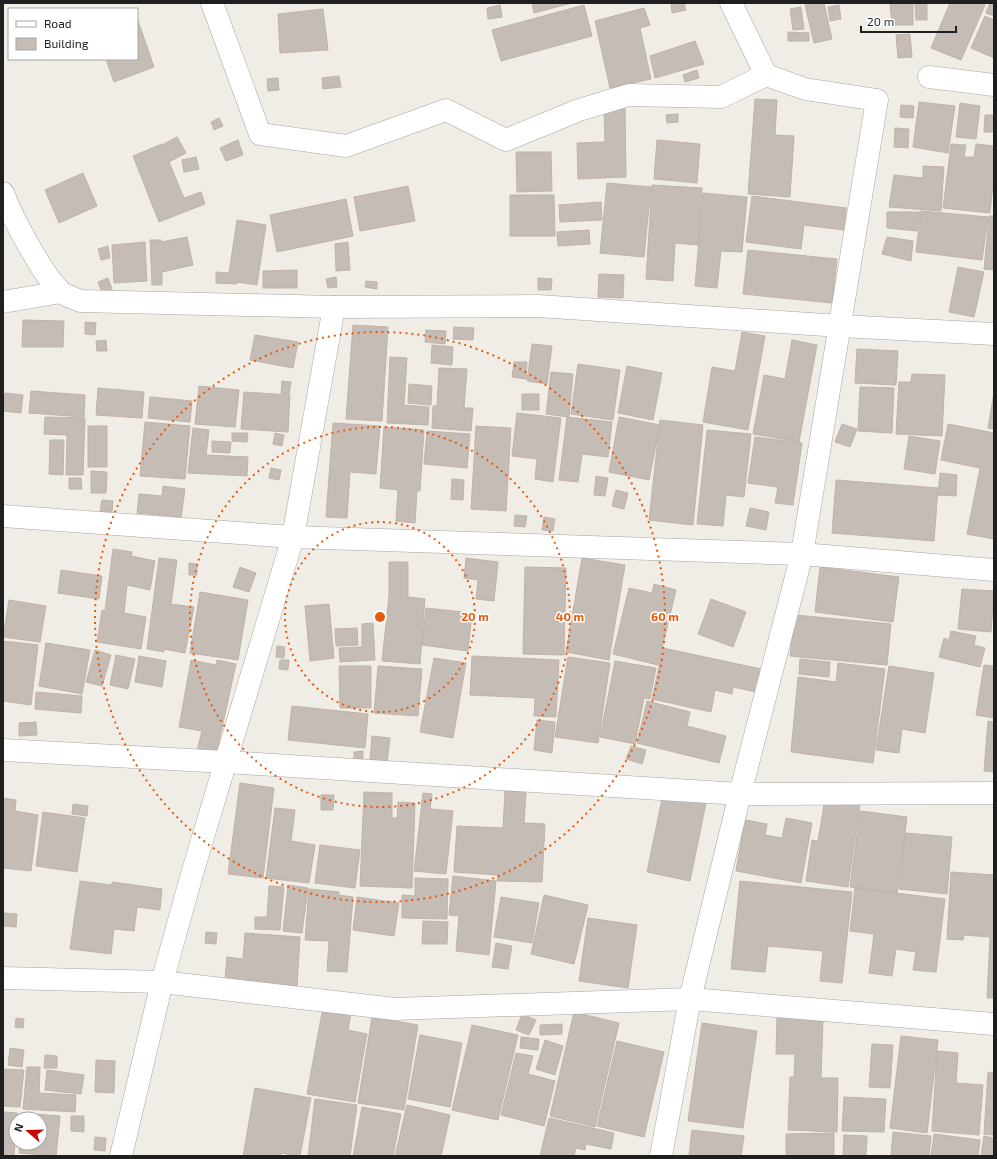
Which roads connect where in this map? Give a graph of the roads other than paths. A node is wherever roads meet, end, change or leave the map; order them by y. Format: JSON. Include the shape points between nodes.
{"nodes":[{"id":1,"x":212,"y":3,"type":"edge"},
{"id":2,"x":731,"y":3,"type":"edge"},
{"id":3,"x":766,"y":75,"type":"junction"},
{"id":4,"x":929,"y":77,"type":"dead end"},
{"id":5,"x":994,"y":85,"type":"edge"},
{"id":6,"x":3,"y":193,"type":"edge"},
{"id":7,"x":61,"y":292,"type":"junction"},
{"id":8,"x":3,"y":302,"type":"edge"},
{"id":9,"x":334,"y":308,"type":"junction"},
{"id":10,"x":840,"y":326,"type":"junction"},
{"id":11,"x":994,"y":334,"type":"edge"},
{"id":12,"x":3,"y":516,"type":"edge"},
{"id":13,"x":293,"y":537,"type":"junction"},
{"id":14,"x":802,"y":554,"type":"junction"},
{"id":15,"x":994,"y":570,"type":"edge"},
{"id":16,"x":3,"y":750,"type":"edge"},
{"id":17,"x":226,"y":762,"type":"junction"},
{"id":18,"x":994,"y":793,"type":"edge"},
{"id":19,"x":740,"y":794,"type":"junction"},
{"id":20,"x":3,"y":978,"type":"edge"},
{"id":21,"x":162,"y":982,"type":"junction"},
{"id":22,"x":690,"y":999,"type":"junction"},
{"id":23,"x":994,"y":1024,"type":"edge"},
{"id":24,"x":121,"y":1156,"type":"edge"},
{"id":25,"x":661,"y":1156,"type":"edge"}],
"edges":[{"from":1,"to":3,"type":"street","via":[[260,134],[346,146],[446,110],[506,140],[579,110],[629,95],[721,97]]},
{"from":2,"to":3,"type":"street"},
{"from":3,"to":10,"type":"street","via":[[805,89],[877,100]]},
{"from":4,"to":5,"type":"street"},
{"from":6,"to":7,"type":"street","via":[[8,207],[46,275]]},
{"from":7,"to":8,"type":"street"},
{"from":7,"to":9,"type":"street","via":[[80,301]]},
{"from":9,"to":10,"type":"street","via":[[538,306]]},
{"from":9,"to":13,"type":"street"},
{"from":10,"to":11,"type":"street"},
{"from":10,"to":14,"type":"street"},
{"from":12,"to":13,"type":"street"},
{"from":13,"to":14,"type":"street"},
{"from":13,"to":17,"type":"street"},
{"from":14,"to":15,"type":"street"},
{"from":14,"to":19,"type":"street"},
{"from":16,"to":17,"type":"street"},
{"from":17,"to":19,"type":"street"},
{"from":17,"to":21,"type":"street"},
{"from":18,"to":19,"type":"street"},
{"from":19,"to":22,"type":"street"},
{"from":20,"to":21,"type":"street"},
{"from":21,"to":22,"type":"street","via":[[395,1009]]},
{"from":21,"to":24,"type":"street"},
{"from":22,"to":23,"type":"street"},
{"from":22,"to":25,"type":"street"}]}
